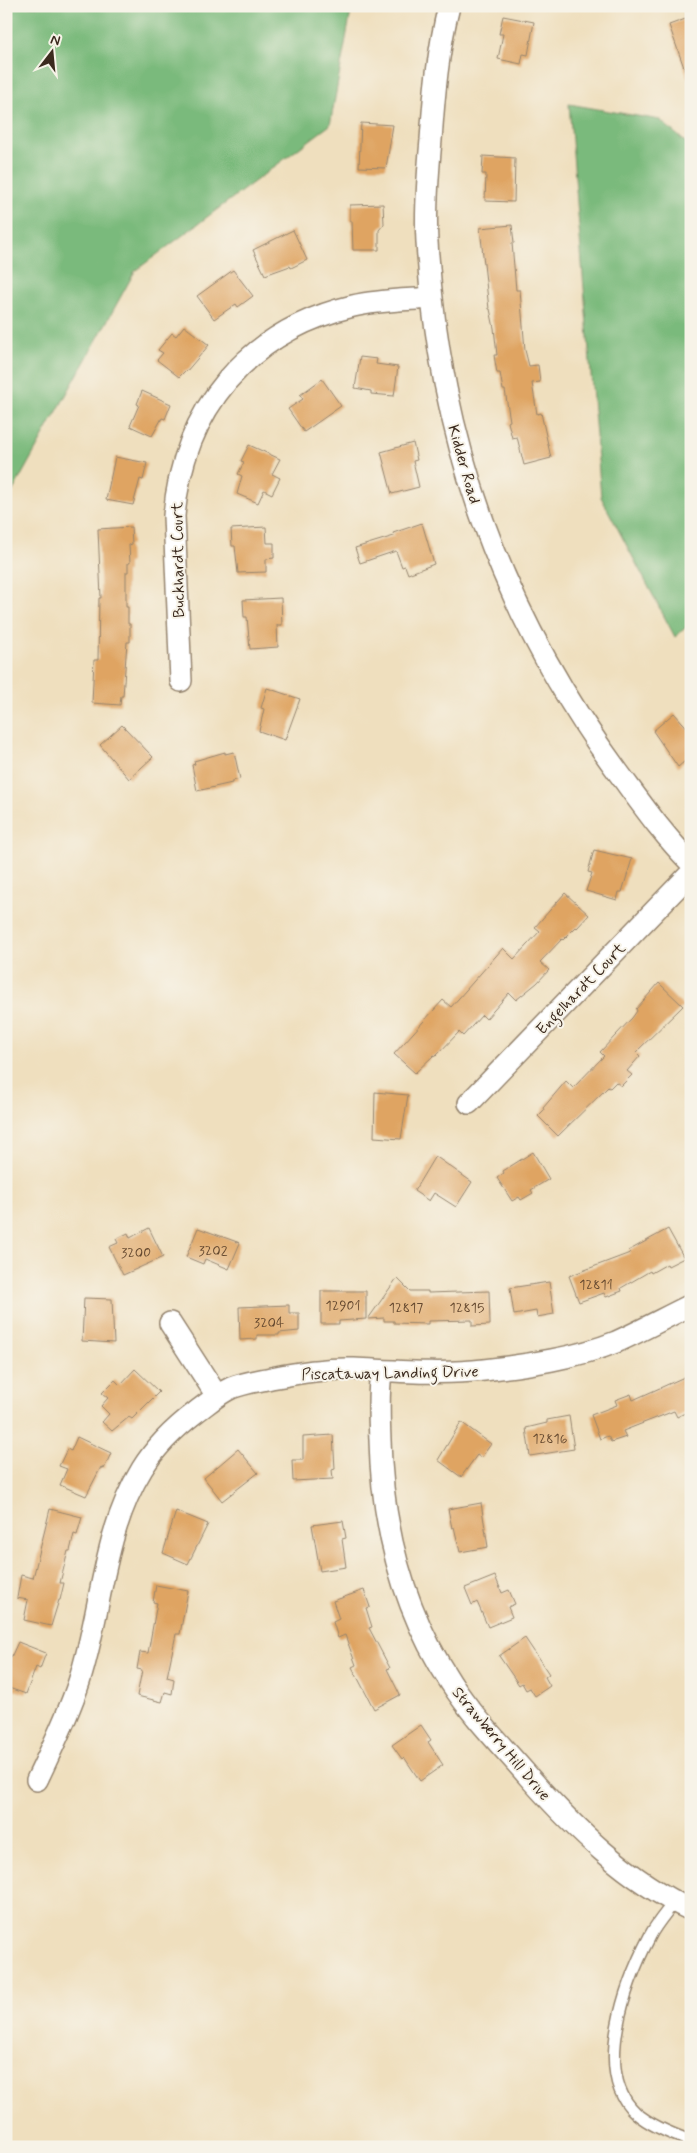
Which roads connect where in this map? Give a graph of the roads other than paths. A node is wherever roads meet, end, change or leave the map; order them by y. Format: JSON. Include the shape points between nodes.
{"nodes":[{"id":1,"x":449,"y":6,"type":"edge"},
{"id":2,"x":432,"y":298,"type":"junction"},
{"id":3,"x":181,"y":681,"type":"dead end"},
{"id":4,"x":691,"y":863,"type":"edge"},
{"id":5,"x":691,"y":873,"type":"edge"},
{"id":6,"x":469,"y":1103,"type":"dead end"},
{"id":7,"x":691,"y":1305,"type":"edge"},
{"id":8,"x":170,"y":1323,"type":"dead end"},
{"id":9,"x":381,"y":1372,"type":"junction"},
{"id":10,"x":218,"y":1396,"type":"junction"},
{"id":11,"x":37,"y":1780,"type":"dead end"},
{"id":12,"x":683,"y":1906,"type":"edge"},
{"id":13,"x":691,"y":2141,"type":"edge"}],
"edges":[{"from":1,"to":2,"type":"street","name":"Kidder Road","via":[[438,62],[428,183],[427,240]]},
{"from":2,"to":3,"type":"street","name":"Buckhardt Court","via":[[354,305],[310,319],[269,342],[223,383],[213,398],[190,445],[176,494],[174,516]]},
{"from":2,"to":4,"type":"street","name":"Kidder Road","via":[[446,392],[465,470],[492,548],[527,626],[587,730],[652,818]]},
{"from":5,"to":6,"type":"street","name":"Engelhardt Court"},
{"from":7,"to":9,"type":"street","name":"Piscataway Landing Drive","via":[[614,1342],[571,1355],[482,1370]]},
{"from":8,"to":10,"type":"street"},
{"from":9,"to":10,"type":"street","name":"Piscataway Landing Drive","via":[[354,1369],[291,1374],[231,1388]]},
{"from":9,"to":12,"type":"street","name":"Strawberry Hill Drive","via":[[378,1391],[384,1506],[401,1579],[433,1652],[468,1708],[586,1837],[618,1865]]},
{"from":10,"to":11,"type":"street","name":"Piscataway Landing Drive","via":[[167,1437],[142,1469],[124,1504],[105,1562],[79,1682]]},
{"from":12,"to":13,"type":"lane","via":[[650,1935],[628,1988],[616,2029],[614,2049],[618,2084],[636,2113]]}]}
